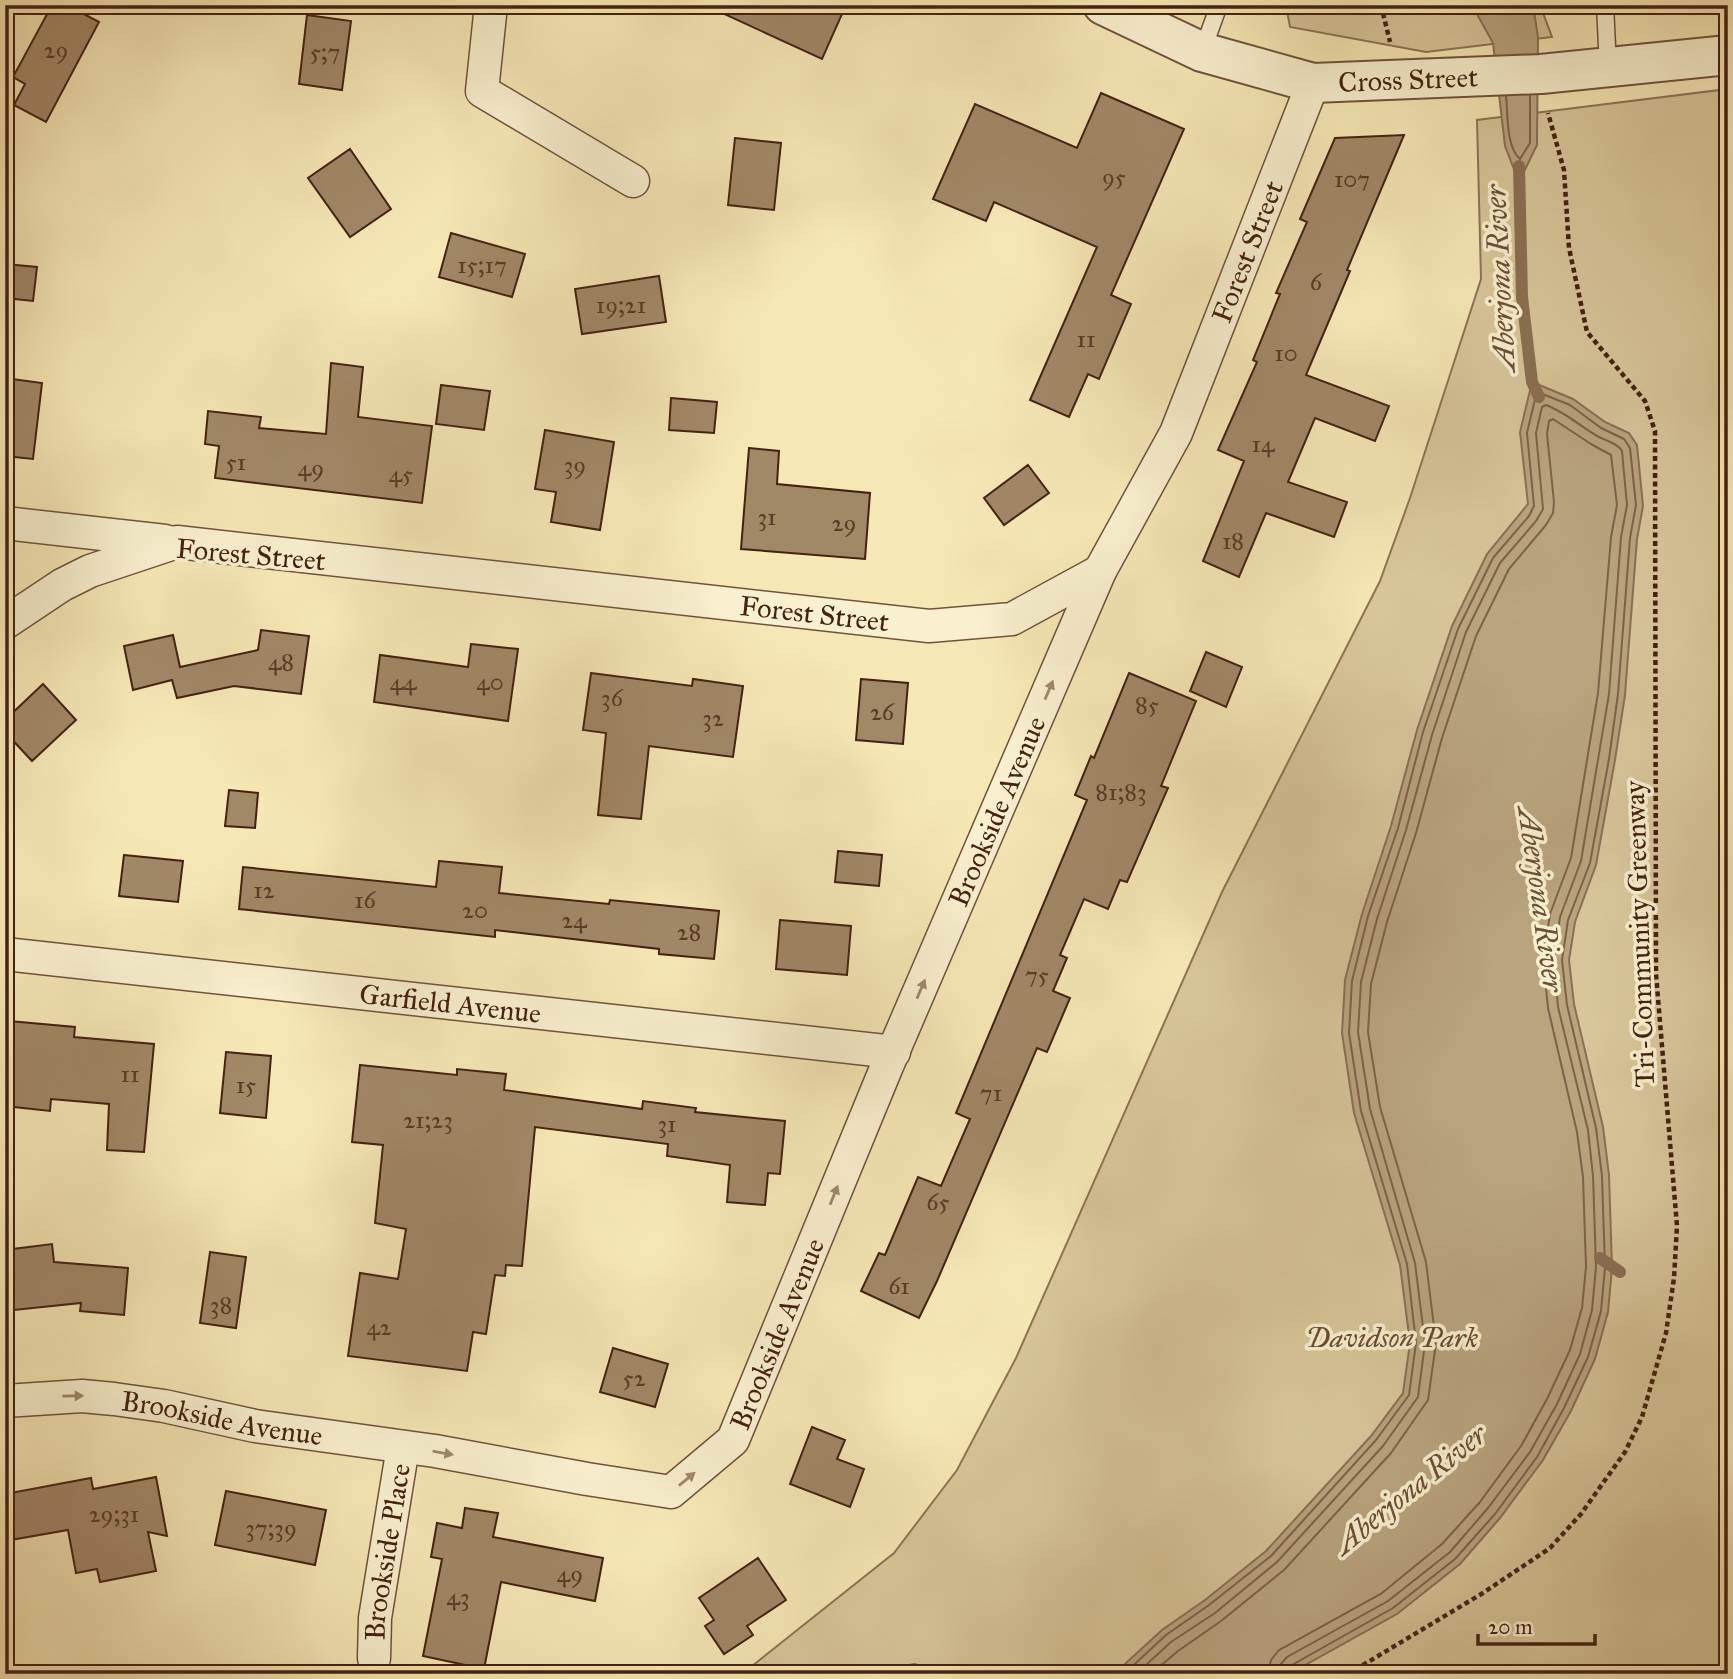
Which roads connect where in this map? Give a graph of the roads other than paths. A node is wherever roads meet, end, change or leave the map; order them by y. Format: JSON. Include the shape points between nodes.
{"nodes":[{"id":1,"x":491,"y":5,"type":"edge"},
{"id":2,"x":1103,"y":5,"type":"edge"},
{"id":3,"x":1219,"y":5,"type":"edge"},
{"id":4,"x":1605,"y":5,"type":"edge"},
{"id":5,"x":1202,"y":52,"type":"junction"},
{"id":6,"x":1728,"y":55,"type":"edge"},
{"id":7,"x":1608,"y":67,"type":"junction"},
{"id":8,"x":1313,"y":83,"type":"junction"},
{"id":9,"x":633,"y":181,"type":"dead end"},
{"id":10,"x":5,"y":523,"type":"edge"},
{"id":11,"x":177,"y":542,"type":"junction"},
{"id":12,"x":1100,"y":571,"type":"junction"},
{"id":13,"x":5,"y":623,"type":"edge"},
{"id":14,"x":5,"y":954,"type":"edge"},
{"id":15,"x":894,"y":1052,"type":"junction"},
{"id":16,"x":5,"y":1401,"type":"edge"},
{"id":17,"x":403,"y":1447,"type":"junction"},
{"id":18,"x":374,"y":1658,"type":"dead end"}],
"edges":[{"from":1,"to":9,"type":"street","via":[[482,91]]},
{"from":2,"to":5,"type":"street","name":"Cross Street"},
{"from":3,"to":5,"type":"lane"},
{"from":4,"to":7,"type":"lane"},
{"from":5,"to":8,"type":"street","name":"Cross Street"},
{"from":6,"to":7,"type":"street","name":"Cross Street"},
{"from":7,"to":8,"type":"street","name":"Cross Street"},
{"from":8,"to":12,"type":"street","name":"Forest Street","via":[[1176,433]]},
{"from":10,"to":11,"type":"street"},
{"from":11,"to":12,"type":"street","name":"Forest Street","via":[[929,626],[1012,619]]},
{"from":11,"to":13,"type":"street","name":"Forest Street","via":[[90,571]]},
{"from":15,"to":12,"type":"street","name":"Brookside Avenue","one_way":true},
{"from":14,"to":15,"type":"street","name":"Garfield Avenue"},
{"from":17,"to":15,"type":"street","name":"Brookside Avenue","one_way":true,"via":[[671,1492],[733,1440]]},
{"from":16,"to":17,"type":"street","name":"Brookside Avenue","one_way":true,"via":[[82,1396],[114,1399],[255,1426]]},
{"from":17,"to":18,"type":"street","name":"Brookside Place","via":[[375,1618]]}]}
